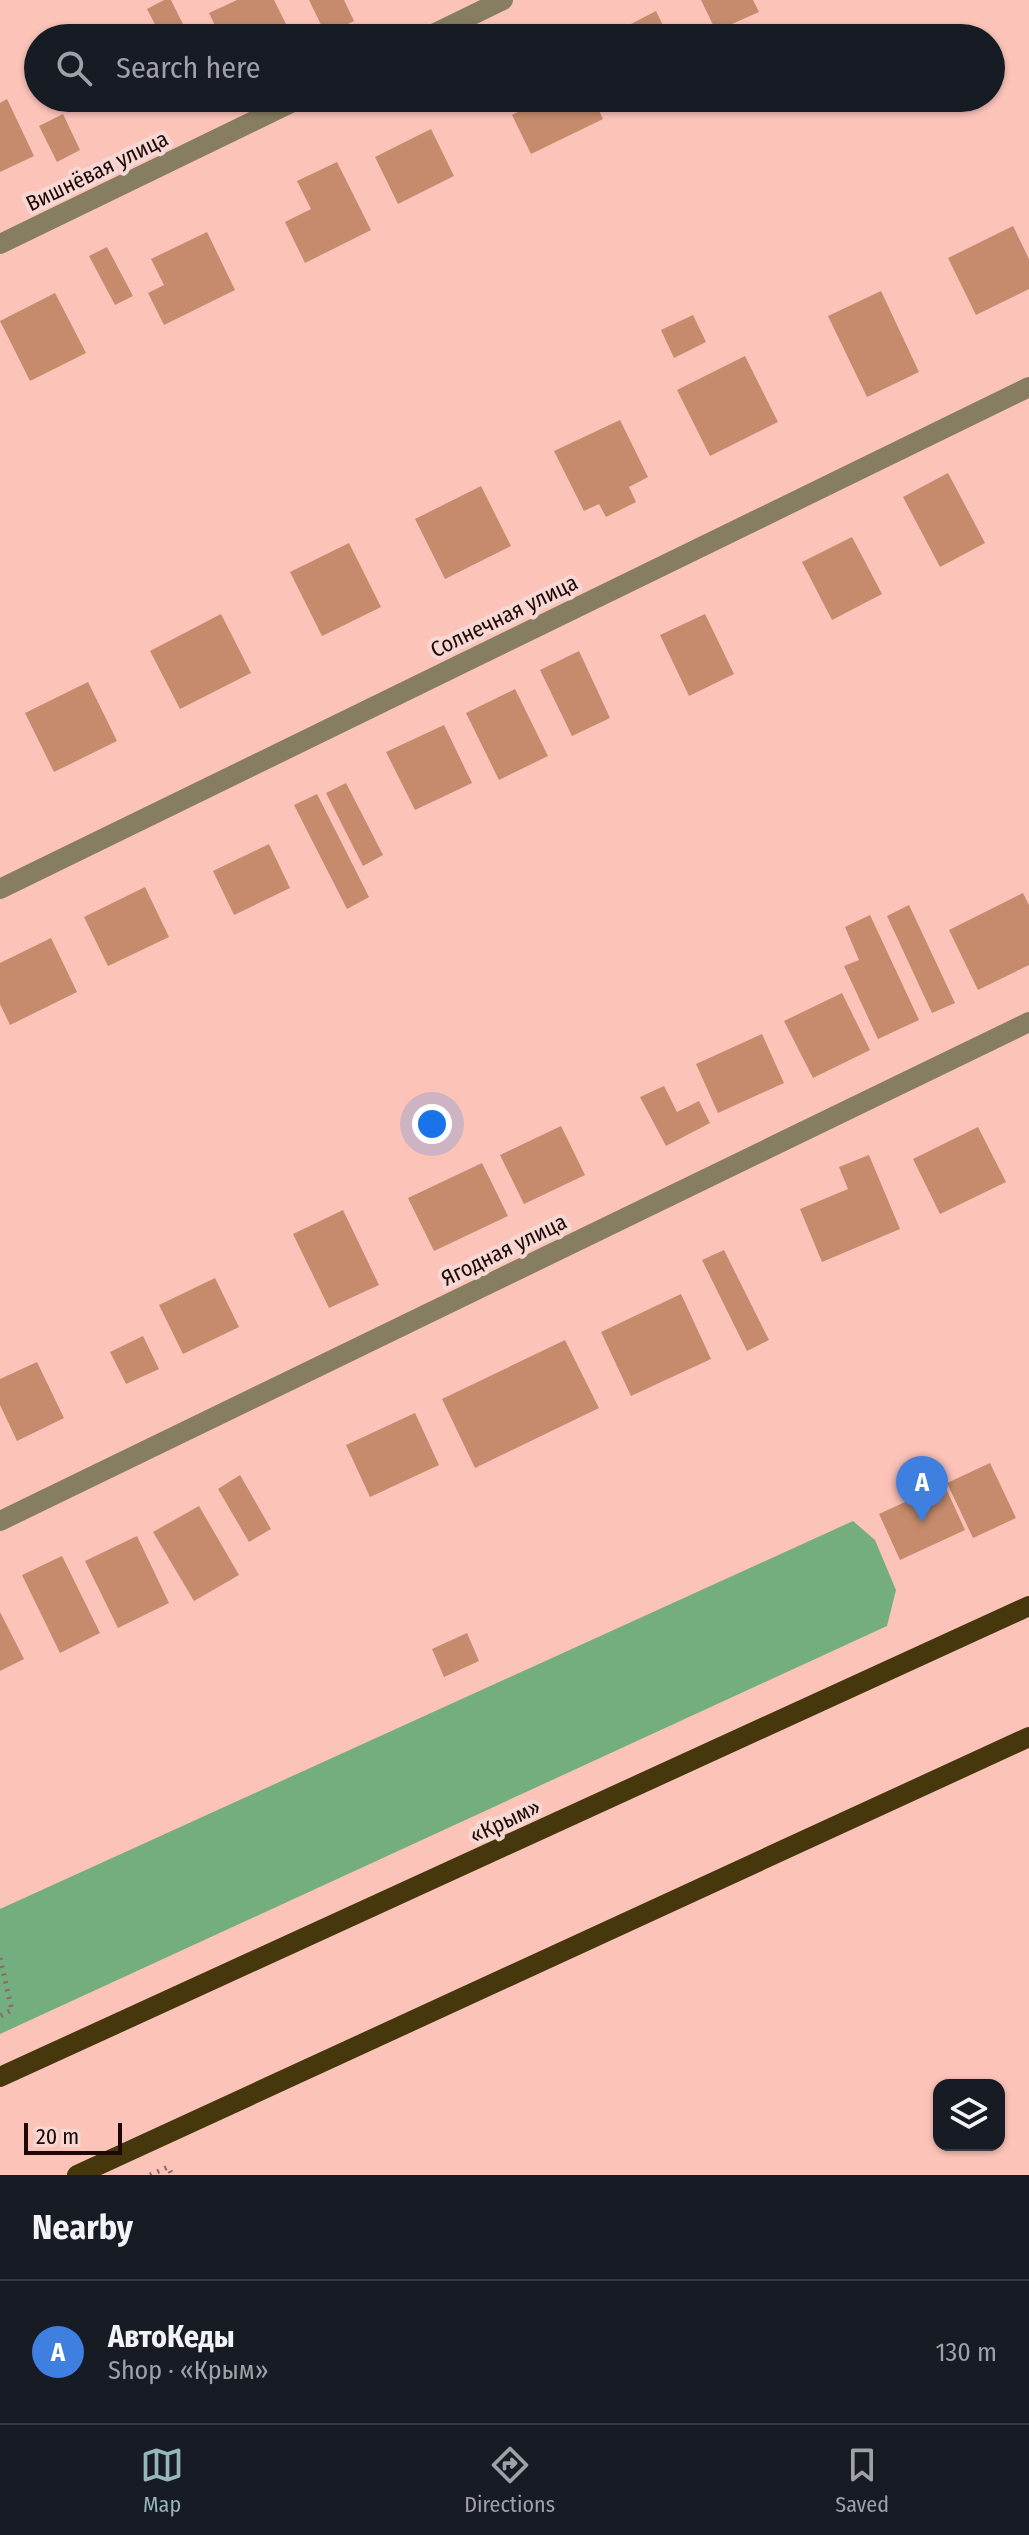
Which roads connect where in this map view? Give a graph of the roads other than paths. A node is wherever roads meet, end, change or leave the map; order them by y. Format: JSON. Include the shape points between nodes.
{"nodes":[{"id":1,"x":503,"y":0,"type":"edge"},
{"id":2,"x":454,"y":24,"type":"edge"},
{"id":3,"x":272,"y":112,"type":"edge"},
{"id":4,"x":0,"y":244,"type":"edge"},
{"id":5,"x":1029,"y":387,"type":"edge"},
{"id":6,"x":0,"y":889,"type":"edge"},
{"id":7,"x":1029,"y":1022,"type":"edge"},
{"id":8,"x":0,"y":1521,"type":"edge"},
{"id":9,"x":1029,"y":1606,"type":"edge"},
{"id":10,"x":1029,"y":1737,"type":"edge"},
{"id":11,"x":0,"y":2077,"type":"edge"},
{"id":12,"x":77,"y":2175,"type":"edge"}],
"edges":[{"from":1,"to":2,"type":"street"},
{"from":3,"to":4,"type":"street","name":"Вишнёвая улица"},
{"from":5,"to":6,"type":"street","name":"Солнечная улица"},
{"from":7,"to":8,"type":"street","name":"Ягодная улица"},
{"from":9,"to":11,"type":"main road","name":"«Крым»"},
{"from":10,"to":12,"type":"main road"}]}
